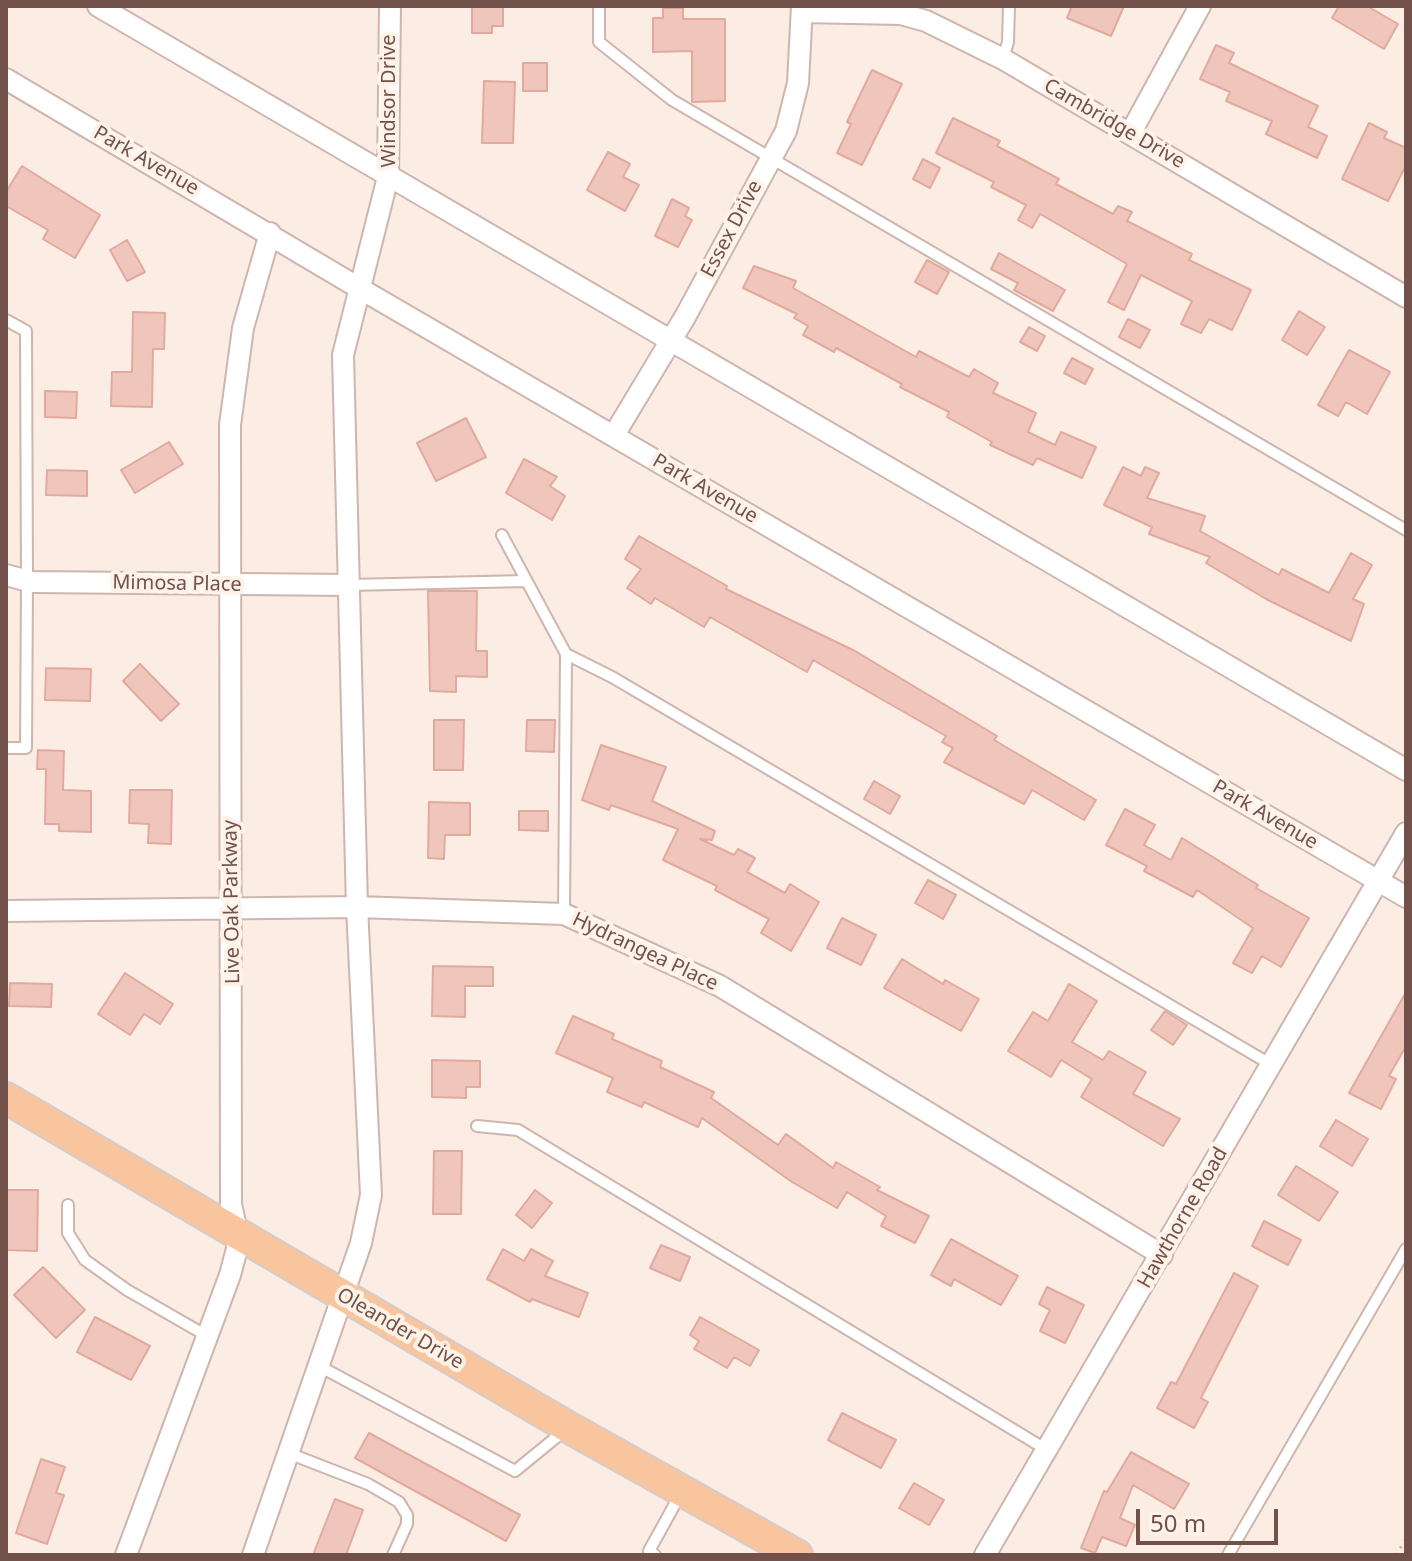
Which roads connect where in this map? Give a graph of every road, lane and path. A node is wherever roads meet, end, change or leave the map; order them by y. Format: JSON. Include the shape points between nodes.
{"nodes":[{"id":1,"x":98,"y":6,"type":"edge"},
{"id":2,"x":390,"y":6,"type":"edge"},
{"id":3,"x":599,"y":6,"type":"edge"},
{"id":4,"x":1009,"y":6,"type":"edge"},
{"id":5,"x":1200,"y":6,"type":"edge"},
{"id":6,"x":802,"y":9,"type":"edge"},
{"id":7,"x":1003,"y":59,"type":"junction"},
{"id":8,"x":6,"y":79,"type":"edge"},
{"id":9,"x":1130,"y":134,"type":"junction"},
{"id":10,"x":771,"y":155,"type":"junction"},
{"id":11,"x":388,"y":177,"type":"junction"},
{"id":12,"x":270,"y":233,"type":"junction"},
{"id":13,"x":359,"y":288,"type":"junction"},
{"id":14,"x":1406,"y":297,"type":"edge"},
{"id":15,"x":6,"y":320,"type":"edge"},
{"id":16,"x":670,"y":342,"type":"junction"},
{"id":17,"x":614,"y":435,"type":"junction"},
{"id":18,"x":1406,"y":530,"type":"edge"},
{"id":19,"x":502,"y":535,"type":"dead end"},
{"id":20,"x":6,"y":575,"type":"edge"},
{"id":21,"x":526,"y":581,"type":"junction"},
{"id":22,"x":27,"y":582,"type":"junction"},
{"id":23,"x":230,"y":584,"type":"junction"},
{"id":24,"x":349,"y":585,"type":"junction"},
{"id":25,"x":566,"y":654,"type":"junction"},
{"id":26,"x":6,"y":748,"type":"edge"},
{"id":27,"x":1406,"y":770,"type":"edge"},
{"id":28,"x":1406,"y":833,"type":"edge"},
{"id":29,"x":1377,"y":880,"type":"junction"},
{"id":30,"x":1406,"y":897,"type":"edge"},
{"id":31,"x":357,"y":907,"type":"junction"},
{"id":32,"x":232,"y":910,"type":"junction"},
{"id":33,"x":6,"y":911,"type":"edge"},
{"id":34,"x":564,"y":914,"type":"junction"},
{"id":35,"x":1270,"y":1064,"type":"junction"},
{"id":36,"x":6,"y":1098,"type":"edge"},
{"id":37,"x":477,"y":1126,"type":"dead end"},
{"id":38,"x":68,"y":1205,"type":"dead end"},
{"id":39,"x":237,"y":1232,"type":"junction"},
{"id":40,"x":1406,"y":1249,"type":"edge"},
{"id":41,"x":1162,"y":1255,"type":"junction"},
{"id":42,"x":344,"y":1295,"type":"junction"},
{"id":43,"x":207,"y":1336,"type":"junction"},
{"id":44,"x":319,"y":1366,"type":"junction"},
{"id":45,"x":568,"y":1427,"type":"junction"},
{"id":46,"x":1047,"y":1450,"type":"junction"},
{"id":47,"x":288,"y":1453,"type":"junction"},
{"id":48,"x":683,"y":1489,"type":"junction"},
{"id":49,"x":1406,"y":1539,"type":"edge"},
{"id":50,"x":126,"y":1555,"type":"edge"},
{"id":51,"x":253,"y":1555,"type":"edge"},
{"id":52,"x":393,"y":1555,"type":"edge"},
{"id":53,"x":655,"y":1555,"type":"edge"},
{"id":54,"x":797,"y":1555,"type":"edge"},
{"id":55,"x":985,"y":1555,"type":"edge"},
{"id":56,"x":1228,"y":1555,"type":"edge"},
{"id":57,"x":1396,"y":1555,"type":"edge"}],
"edges":[{"from":1,"to":11,"type":"street"},
{"from":2,"to":11,"type":"street","name":"Windsor Drive"},
{"from":3,"to":10,"type":"lane","via":[[599,42],[672,100]]},
{"from":4,"to":7,"type":"lane"},
{"from":5,"to":9,"type":"street"},
{"from":6,"to":7,"type":"street","name":"Cambridge Drive","via":[[914,17]]},
{"from":6,"to":10,"type":"street","name":"Essex Drive","via":[[793,110]]},
{"from":7,"to":9,"type":"street","name":"Cambridge Drive"},
{"from":8,"to":12,"type":"street","name":"Park Avenue"},
{"from":9,"to":14,"type":"street","name":"Cambridge Drive"},
{"from":10,"to":16,"type":"street","name":"Essex Drive"},
{"from":10,"to":18,"type":"lane"},
{"from":11,"to":13,"type":"street","name":"Windsor Drive"},
{"from":11,"to":16,"type":"street"},
{"from":12,"to":13,"type":"street","name":"Park Avenue"},
{"from":12,"to":23,"type":"street","name":"Live Oak Parkway","via":[[255,275],[233,394]]},
{"from":13,"to":17,"type":"street","name":"Park Avenue"},
{"from":13,"to":24,"type":"street","via":[[343,355]]},
{"from":15,"to":22,"type":"lane","via":[[26,331]]},
{"from":16,"to":17,"type":"street","name":"Essex Drive"},
{"from":16,"to":27,"type":"street"},
{"from":17,"to":29,"type":"street","name":"Park Avenue"},
{"from":19,"to":21,"type":"lane"},
{"from":20,"to":22,"type":"street","name":"Mimosa Place"},
{"from":21,"to":24,"type":"lane"},
{"from":21,"to":25,"type":"lane"},
{"from":22,"to":23,"type":"street","name":"Mimosa Place"},
{"from":22,"to":26,"type":"lane","via":[[26,748]]},
{"from":23,"to":24,"type":"street","name":"Mimosa Place"},
{"from":23,"to":32,"type":"street","name":"Live Oak Parkway"},
{"from":24,"to":31,"type":"street"},
{"from":25,"to":34,"type":"lane"},
{"from":25,"to":35,"type":"lane"},
{"from":28,"to":29,"type":"street","name":"Hawthorne Road"},
{"from":29,"to":30,"type":"street","name":"Park Avenue"},
{"from":29,"to":35,"type":"street","name":"Hawthorne Road"},
{"from":31,"to":32,"type":"street","name":"Hydrangea Place"},
{"from":31,"to":34,"type":"street","name":"Hydrangea Place"},
{"from":31,"to":42,"type":"street","via":[[371,1195]]},
{"from":32,"to":33,"type":"street","name":"Hydrangea Place"},
{"from":32,"to":39,"type":"street","name":"Live Oak Parkway","via":[[231,1204]]},
{"from":34,"to":41,"type":"street","name":"Hydrangea Place","via":[[720,986]]},
{"from":35,"to":41,"type":"street","name":"Hawthorne Road"},
{"from":36,"to":39,"type":"main road","name":"Oleander Drive"},
{"from":37,"to":46,"type":"lane","via":[[518,1130]]},
{"from":38,"to":43,"type":"lane","via":[[68,1233],[85,1260]]},
{"from":39,"to":42,"type":"main road","name":"Oleander Drive"},
{"from":39,"to":43,"type":"street","name":"Live Oak Parkway","via":[[230,1275]]},
{"from":40,"to":56,"type":"lane"},
{"from":41,"to":46,"type":"street","name":"Hawthorne Road"},
{"from":42,"to":44,"type":"street"},
{"from":42,"to":45,"type":"main road","name":"Oleander Drive"},
{"from":43,"to":50,"type":"street","name":"Live Oak Parkway"},
{"from":44,"to":45,"type":"lane","via":[[515,1471]]},
{"from":44,"to":47,"type":"street"},
{"from":45,"to":48,"type":"main road","name":"Oleander Drive"},
{"from":46,"to":55,"type":"street","name":"Hawthorne Road"},
{"from":47,"to":51,"type":"street"},
{"from":47,"to":52,"type":"lane","via":[[399,1502],[407,1524]]},
{"from":48,"to":53,"type":"lane","via":[[649,1551]]},
{"from":48,"to":54,"type":"main road","name":"Oleander Drive"},
{"from":49,"to":57,"type":"path"}]}
